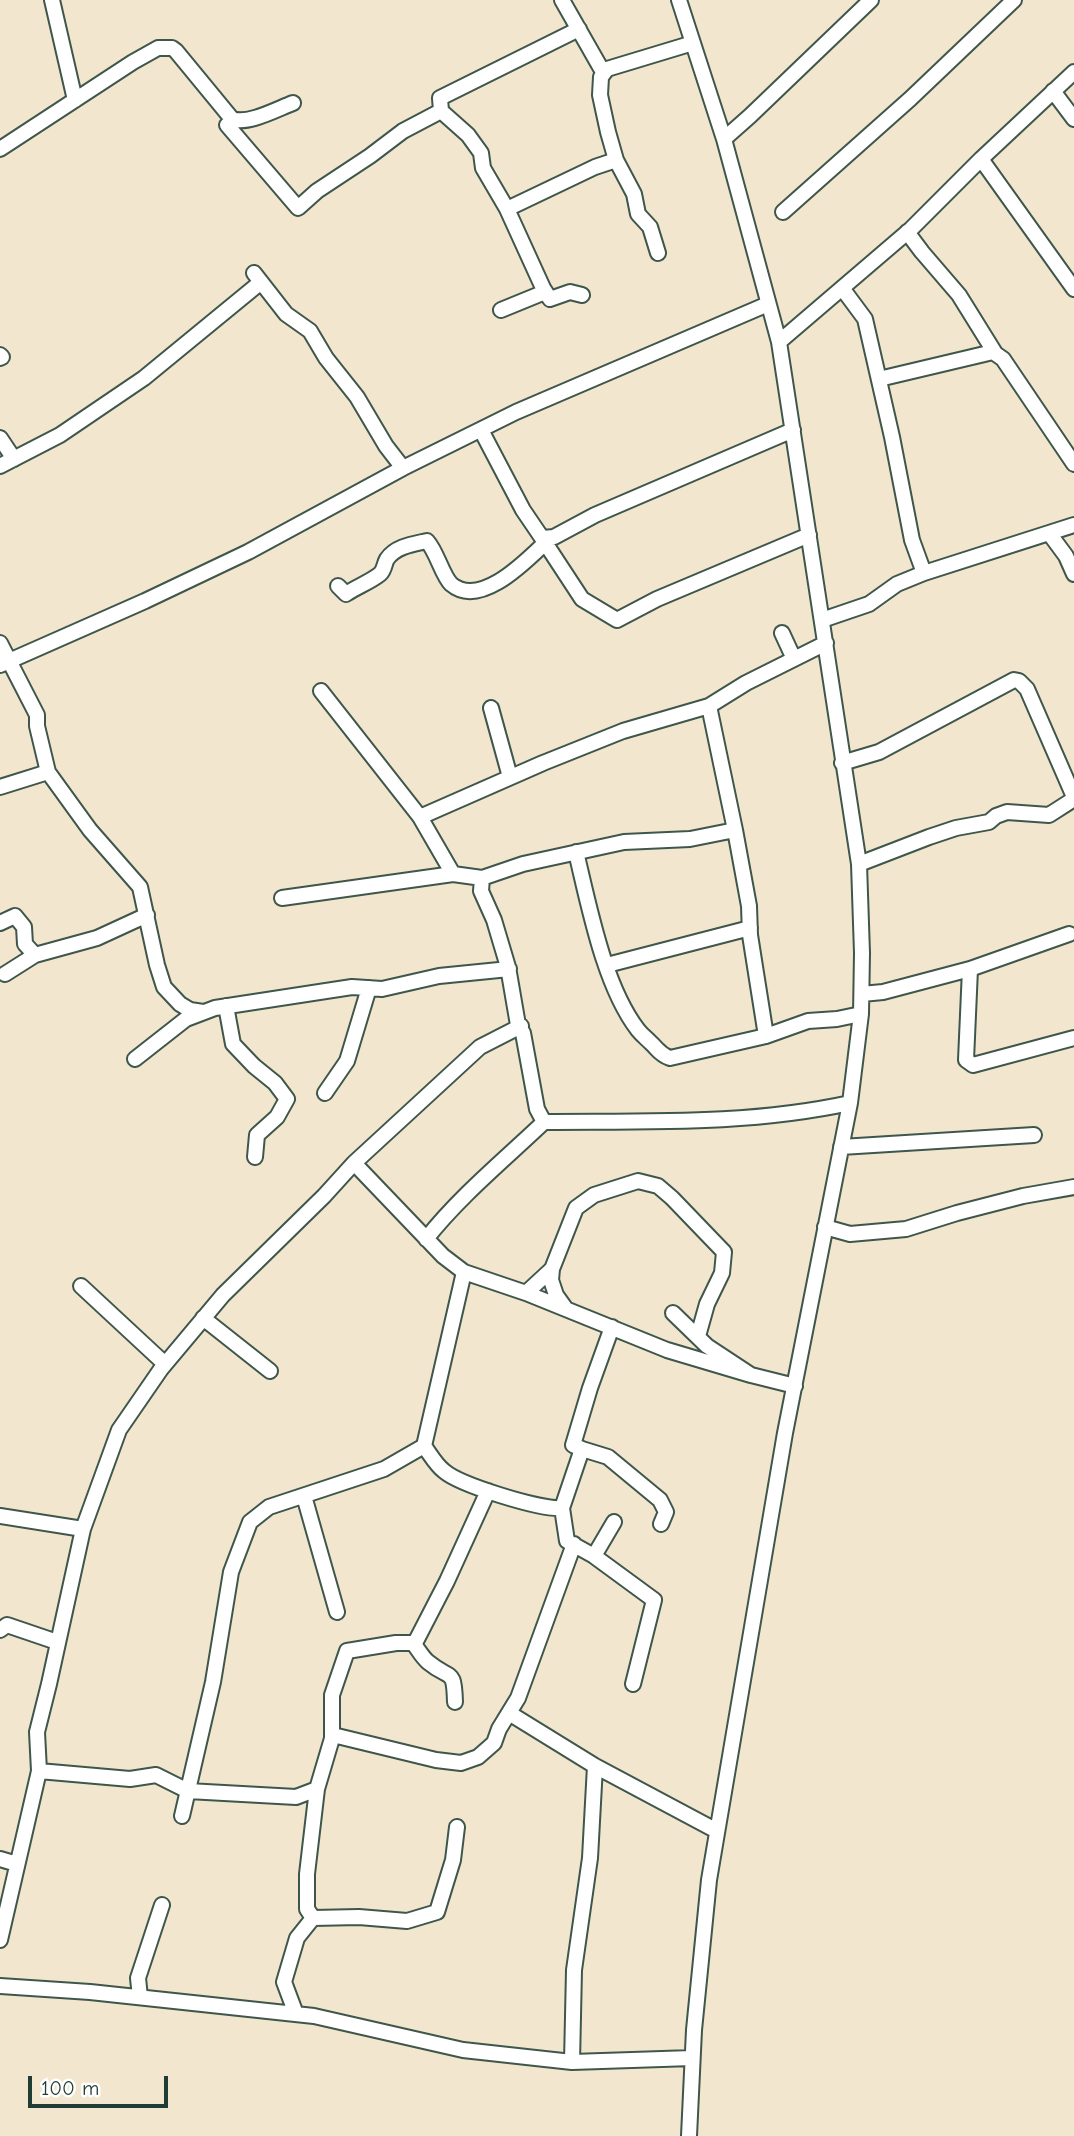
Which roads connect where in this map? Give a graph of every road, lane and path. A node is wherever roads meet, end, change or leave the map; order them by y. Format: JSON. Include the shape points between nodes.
{"nodes":[{"id":1,"x":52,"y":0,"type":"edge"},
{"id":2,"x":562,"y":0,"type":"edge"},
{"id":3,"x":679,"y":0,"type":"edge"},
{"id":4,"x":871,"y":0,"type":"edge"},
{"id":5,"x":1013,"y":0,"type":"edge"},
{"id":6,"x":579,"y":29,"type":"junction"},
{"id":7,"x":693,"y":43,"type":"junction"},
{"id":8,"x":603,"y":72,"type":"junction"},
{"id":9,"x":1074,"y":72,"type":"edge"},
{"id":10,"x":1053,"y":91,"type":"junction"},
{"id":11,"x":75,"y":100,"type":"junction"},
{"id":12,"x":293,"y":103,"type":"dead end"},
{"id":13,"x":441,"y":111,"type":"junction"},
{"id":14,"x":1074,"y":119,"type":"edge"},
{"id":15,"x":227,"y":125,"type":"dead end"},
{"id":16,"x":724,"y":139,"type":"junction"},
{"id":17,"x":0,"y":149,"type":"edge"},
{"id":18,"x":981,"y":159,"type":"junction"},
{"id":19,"x":616,"y":160,"type":"junction"},
{"id":20,"x":507,"y":209,"type":"junction"},
{"id":21,"x":783,"y":212,"type":"dead end"},
{"id":22,"x":907,"y":232,"type":"junction"},
{"id":23,"x":658,"y":253,"type":"dead end"},
{"id":24,"x":842,"y":288,"type":"junction"},
{"id":25,"x":1074,"y":289,"type":"edge"},
{"id":26,"x":545,"y":292,"type":"junction"},
{"id":27,"x":582,"y":295,"type":"dead end"},
{"id":28,"x":768,"y":304,"type":"junction"},
{"id":29,"x":502,"y":310,"type":"dead end"},
{"id":30,"x":779,"y":342,"type":"junction"},
{"id":31,"x":995,"y":353,"type":"junction"},
{"id":32,"x":879,"y":379,"type":"junction"},
{"id":33,"x":481,"y":429,"type":"junction"},
{"id":34,"x":793,"y":430,"type":"junction"},
{"id":35,"x":0,"y":438,"type":"edge"},
{"id":36,"x":14,"y":459,"type":"junction"},
{"id":37,"x":1074,"y":464,"type":"edge"},
{"id":38,"x":0,"y":466,"type":"edge"},
{"id":39,"x":403,"y":468,"type":"junction"},
{"id":40,"x":1074,"y":525,"type":"edge"},
{"id":41,"x":1049,"y":533,"type":"junction"},
{"id":42,"x":809,"y":535,"type":"junction"},
{"id":43,"x":543,"y":541,"type":"junction"},
{"id":44,"x":924,"y":573,"type":"junction"},
{"id":45,"x":1074,"y":574,"type":"edge"},
{"id":46,"x":338,"y":586,"type":"dead end"},
{"id":47,"x":822,"y":620,"type":"junction"},
{"id":48,"x":782,"y":633,"type":"dead end"},
{"id":49,"x":0,"y":643,"type":"edge"},
{"id":50,"x":826,"y":643,"type":"junction"},
{"id":51,"x":794,"y":659,"type":"junction"},
{"id":52,"x":5,"y":663,"type":"edge"},
{"id":53,"x":321,"y":691,"type":"dead end"},
{"id":54,"x":709,"y":706,"type":"junction"},
{"id":55,"x":491,"y":708,"type":"dead end"},
{"id":56,"x":842,"y":763,"type":"junction"},
{"id":57,"x":48,"y":772,"type":"junction"},
{"id":58,"x":510,"y":777,"type":"junction"},
{"id":59,"x":0,"y":787,"type":"edge"},
{"id":60,"x":1074,"y":798,"type":"edge"},
{"id":61,"x":420,"y":817,"type":"junction"},
{"id":62,"x":735,"y":830,"type":"junction"},
{"id":63,"x":576,"y":852,"type":"junction"},
{"id":64,"x":859,"y":864,"type":"junction"},
{"id":65,"x":453,"y":874,"type":"junction"},
{"id":66,"x":482,"y":878,"type":"junction"},
{"id":67,"x":282,"y":898,"type":"dead end"},
{"id":68,"x":147,"y":915,"type":"junction"},
{"id":69,"x":0,"y":923,"type":"edge"},
{"id":70,"x":750,"y":928,"type":"junction"},
{"id":71,"x":1069,"y":934,"type":"dead end"},
{"id":72,"x":35,"y":955,"type":"junction"},
{"id":73,"x":607,"y":965,"type":"junction"},
{"id":74,"x":5,"y":969,"type":"edge"},
{"id":75,"x":509,"y":969,"type":"junction"},
{"id":76,"x":970,"y":969,"type":"junction"},
{"id":77,"x":369,"y":988,"type":"junction"},
{"id":78,"x":862,"y":994,"type":"junction"},
{"id":79,"x":226,"y":1006,"type":"junction"},
{"id":80,"x":203,"y":1012,"type":"junction"},
{"id":81,"x":862,"y":1014,"type":"junction"},
{"id":82,"x":520,"y":1026,"type":"junction"},
{"id":83,"x":766,"y":1036,"type":"junction"},
{"id":84,"x":1074,"y":1038,"type":"edge"},
{"id":85,"x":135,"y":1059,"type":"dead end"},
{"id":86,"x":325,"y":1093,"type":"dead end"},
{"id":87,"x":850,"y":1103,"type":"junction"},
{"id":88,"x":544,"y":1122,"type":"junction"},
{"id":89,"x":1034,"y":1135,"type":"dead end"},
{"id":90,"x":841,"y":1146,"type":"junction"},
{"id":91,"x":255,"y":1157,"type":"dead end"},
{"id":92,"x":354,"y":1163,"type":"junction"},
{"id":93,"x":1074,"y":1187,"type":"edge"},
{"id":94,"x":825,"y":1227,"type":"junction"},
{"id":95,"x":426,"y":1239,"type":"junction"},
{"id":96,"x":552,"y":1269,"type":"junction"},
{"id":97,"x":464,"y":1272,"type":"junction"},
{"id":98,"x":81,"y":1286,"type":"dead end"},
{"id":99,"x":526,"y":1293,"type":"junction"},
{"id":100,"x":566,"y":1309,"type":"junction"},
{"id":101,"x":673,"y":1313,"type":"dead end"},
{"id":102,"x":203,"y":1318,"type":"junction"},
{"id":103,"x":612,"y":1327,"type":"junction"},
{"id":104,"x":698,"y":1336,"type":"junction"},
{"id":105,"x":165,"y":1364,"type":"junction"},
{"id":106,"x":270,"y":1371,"type":"dead end"},
{"id":107,"x":751,"y":1375,"type":"junction"},
{"id":108,"x":795,"y":1387,"type":"junction"},
{"id":109,"x":424,"y":1446,"type":"junction"},
{"id":110,"x":582,"y":1450,"type":"junction"},
{"id":111,"x":488,"y":1491,"type":"junction"},
{"id":112,"x":304,"y":1496,"type":"junction"},
{"id":113,"x":562,"y":1508,"type":"junction"},
{"id":114,"x":0,"y":1516,"type":"edge"},
{"id":115,"x":614,"y":1522,"type":"dead end"},
{"id":116,"x":661,"y":1524,"type":"dead end"},
{"id":117,"x":83,"y":1529,"type":"junction"},
{"id":118,"x":574,"y":1544,"type":"junction"},
{"id":119,"x":594,"y":1556,"type":"junction"},
{"id":120,"x":337,"y":1612,"type":"dead end"},
{"id":121,"x":0,"y":1630,"type":"edge"},
{"id":122,"x":57,"y":1642,"type":"junction"},
{"id":123,"x":413,"y":1643,"type":"junction"},
{"id":124,"x":633,"y":1684,"type":"dead end"},
{"id":125,"x":455,"y":1702,"type":"dead end"},
{"id":126,"x":509,"y":1713,"type":"junction"},
{"id":127,"x":332,"y":1737,"type":"junction"},
{"id":128,"x":595,"y":1766,"type":"junction"},
{"id":129,"x":38,"y":1771,"type":"junction"},
{"id":130,"x":317,"y":1789,"type":"junction"},
{"id":131,"x":188,"y":1791,"type":"junction"},
{"id":132,"x":182,"y":1816,"type":"dead end"},
{"id":133,"x":457,"y":1827,"type":"dead end"},
{"id":134,"x":716,"y":1831,"type":"junction"},
{"id":135,"x":0,"y":1859,"type":"edge"},
{"id":136,"x":17,"y":1864,"type":"junction"},
{"id":137,"x":162,"y":1905,"type":"dead end"},
{"id":138,"x":313,"y":1918,"type":"junction"},
{"id":139,"x":0,"y":1940,"type":"edge"},
{"id":140,"x":0,"y":1986,"type":"edge"},
{"id":141,"x":140,"y":1997,"type":"junction"},
{"id":142,"x":296,"y":2014,"type":"junction"},
{"id":143,"x":692,"y":2058,"type":"junction"},
{"id":144,"x":572,"y":2062,"type":"junction"},
{"id":145,"x":689,"y":2136,"type":"edge"}],
"edges":[{"from":1,"to":11,"type":"street"},
{"from":2,"to":6,"type":"street"},
{"from":3,"to":7,"type":"street"},
{"from":4,"to":16,"type":"street"},
{"from":5,"to":21,"type":"street"},
{"from":6,"to":8,"type":"street"},
{"from":6,"to":13,"type":"street","via":[[440,99]]},
{"from":7,"to":8,"type":"street"},
{"from":7,"to":16,"type":"street"},
{"from":8,"to":19,"type":"street","via":[[600,95]]},
{"from":9,"to":10,"type":"street"},
{"from":10,"to":14,"type":"street"},
{"from":10,"to":18,"type":"street"},
{"from":11,"to":12,"type":"street","via":[[133,62],[166,48],[176,51],[232,119],[249,120]]},
{"from":11,"to":17,"type":"street"},
{"from":13,"to":15,"type":"street","via":[[403,131],[298,208]]},
{"from":13,"to":20,"type":"street","via":[[476,145],[483,168]]},
{"from":16,"to":28,"type":"street"},
{"from":18,"to":22,"type":"street"},
{"from":18,"to":25,"type":"street"},
{"from":19,"to":20,"type":"street"},
{"from":19,"to":23,"type":"street","via":[[634,194],[638,214],[654,235]]},
{"from":20,"to":26,"type":"street"},
{"from":22,"to":24,"type":"street"},
{"from":22,"to":31,"type":"street","via":[[958,295]]},
{"from":24,"to":30,"type":"street"},
{"from":24,"to":32,"type":"street","via":[[865,319]]},
{"from":26,"to":27,"type":"street","via":[[550,299],[570,292]]},
{"from":26,"to":29,"type":"street"},
{"from":28,"to":30,"type":"street"},
{"from":28,"to":33,"type":"street"},
{"from":30,"to":34,"type":"street"},
{"from":31,"to":32,"type":"street"},
{"from":31,"to":37,"type":"street"},
{"from":32,"to":44,"type":"street","via":[[912,540]]},
{"from":33,"to":39,"type":"street"},
{"from":33,"to":43,"type":"street"},
{"from":34,"to":42,"type":"street"},
{"from":34,"to":43,"type":"street"},
{"from":35,"to":36,"type":"street"},
{"from":36,"to":38,"type":"street"},
{"from":36,"to":39,"type":"street","via":[[60,435],[144,378],[258,278],[286,314],[310,331]]},
{"from":39,"to":52,"type":"street","via":[[248,552]]},
{"from":40,"to":41,"type":"street"},
{"from":41,"to":44,"type":"street"},
{"from":41,"to":45,"type":"street"},
{"from":42,"to":43,"type":"street","via":[[617,620],[582,599]]},
{"from":42,"to":47,"type":"street"},
{"from":43,"to":46,"type":"street","via":[[513,572],[478,590],[463,590],[450,583],[427,541],[399,549],[378,576],[346,594]]},
{"from":44,"to":47,"type":"street","via":[[897,584],[869,604]]},
{"from":47,"to":50,"type":"street"},
{"from":48,"to":51,"type":"street"},
{"from":49,"to":52,"type":"street"},
{"from":50,"to":51,"type":"street"},
{"from":50,"to":56,"type":"street"},
{"from":51,"to":54,"type":"street"},
{"from":52,"to":57,"type":"street","via":[[37,715]]},
{"from":53,"to":61,"type":"street"},
{"from":54,"to":58,"type":"street","via":[[623,731]]},
{"from":54,"to":62,"type":"street"},
{"from":55,"to":58,"type":"street"},
{"from":56,"to":60,"type":"street","via":[[879,752],[1014,680],[1027,689]]},
{"from":56,"to":64,"type":"street"},
{"from":57,"to":59,"type":"street"},
{"from":57,"to":68,"type":"street","via":[[140,887]]},
{"from":58,"to":61,"type":"street"},
{"from":60,"to":64,"type":"street","via":[[1049,815],[1007,812]]},
{"from":61,"to":65,"type":"street"},
{"from":62,"to":63,"type":"street"},
{"from":62,"to":70,"type":"street"},
{"from":63,"to":66,"type":"street"},
{"from":63,"to":73,"type":"street"},
{"from":64,"to":78,"type":"street"},
{"from":65,"to":66,"type":"street"},
{"from":65,"to":67,"type":"street"},
{"from":66,"to":75,"type":"street","via":[[481,891]]},
{"from":68,"to":72,"type":"street","via":[[97,938]]},
{"from":68,"to":80,"type":"street","via":[[164,987],[180,1004]]},
{"from":69,"to":72,"type":"street","via":[[15,916]]},
{"from":70,"to":73,"type":"street"},
{"from":70,"to":83,"type":"street"},
{"from":71,"to":76,"type":"street"},
{"from":72,"to":74,"type":"street"},
{"from":73,"to":83,"type":"street","via":[[634,1024],[658,1053],[670,1058]]},
{"from":75,"to":77,"type":"street"},
{"from":75,"to":82,"type":"street"},
{"from":76,"to":78,"type":"street"},
{"from":76,"to":84,"type":"street","via":[[966,1060],[973,1065]]},
{"from":77,"to":79,"type":"street"},
{"from":77,"to":86,"type":"street","via":[[347,1061]]},
{"from":78,"to":81,"type":"street"},
{"from":79,"to":80,"type":"street"},
{"from":79,"to":91,"type":"street","via":[[233,1044],[287,1099],[257,1135]]},
{"from":80,"to":85,"type":"street","via":[[186,1019]]},
{"from":81,"to":83,"type":"street","via":[[808,1021]]},
{"from":81,"to":87,"type":"street"},
{"from":82,"to":88,"type":"street","via":[[537,1109]]},
{"from":82,"to":92,"type":"street","via":[[480,1047]]},
{"from":87,"to":88,"type":"street","via":[[722,1120]]},
{"from":87,"to":90,"type":"street"},
{"from":88,"to":95,"type":"street","via":[[449,1210]]},
{"from":89,"to":90,"type":"street"},
{"from":90,"to":94,"type":"street"},
{"from":92,"to":95,"type":"street"},
{"from":92,"to":102,"type":"street"},
{"from":93,"to":94,"type":"street","via":[[1023,1196],[906,1229],[850,1234]]},
{"from":94,"to":108,"type":"street"},
{"from":95,"to":97,"type":"street"},
{"from":96,"to":99,"type":"street"},
{"from":96,"to":100,"type":"street","via":[[556,1295]]},
{"from":96,"to":104,"type":"street","via":[[576,1208],[594,1195],[638,1181],[658,1186],[724,1252],[722,1273]]},
{"from":97,"to":99,"type":"street"},
{"from":97,"to":109,"type":"street"},
{"from":98,"to":105,"type":"street"},
{"from":99,"to":100,"type":"street"},
{"from":100,"to":103,"type":"street"},
{"from":101,"to":104,"type":"street"},
{"from":102,"to":105,"type":"street"},
{"from":102,"to":106,"type":"street"},
{"from":103,"to":107,"type":"street","via":[[667,1350]]},
{"from":103,"to":110,"type":"street","via":[[573,1445]]},
{"from":104,"to":107,"type":"street"},
{"from":105,"to":117,"type":"street","via":[[119,1430]]},
{"from":107,"to":108,"type":"street"},
{"from":108,"to":134,"type":"street"},
{"from":109,"to":111,"type":"street","via":[[445,1472]]},
{"from":109,"to":112,"type":"street","via":[[384,1469]]},
{"from":110,"to":113,"type":"street"},
{"from":110,"to":116,"type":"street","via":[[608,1457],[660,1500],[666,1512]]},
{"from":111,"to":113,"type":"street"},
{"from":111,"to":123,"type":"street"},
{"from":112,"to":120,"type":"street"},
{"from":112,"to":131,"type":"street","via":[[269,1507],[250,1522],[230,1572],[213,1682]]},
{"from":113,"to":118,"type":"street","via":[[567,1541]]},
{"from":114,"to":117,"type":"street"},
{"from":115,"to":119,"type":"street"},
{"from":117,"to":122,"type":"street"},
{"from":118,"to":119,"type":"street"},
{"from":118,"to":126,"type":"street"},
{"from":119,"to":124,"type":"street","via":[[654,1600]]},
{"from":121,"to":122,"type":"street","via":[[7,1625]]},
{"from":122,"to":129,"type":"street","via":[[37,1732]]},
{"from":123,"to":125,"type":"street","via":[[454,1681]]},
{"from":123,"to":127,"type":"street","via":[[346,1651],[332,1695]]},
{"from":126,"to":127,"type":"street","via":[[494,1743],[478,1758],[461,1763]]},
{"from":126,"to":128,"type":"street"},
{"from":127,"to":130,"type":"street"},
{"from":128,"to":134,"type":"street"},
{"from":128,"to":144,"type":"street","via":[[590,1858],[574,1970]]},
{"from":129,"to":131,"type":"street","via":[[130,1779],[156,1776]]},
{"from":129,"to":136,"type":"street"},
{"from":130,"to":131,"type":"street","via":[[296,1797]]},
{"from":130,"to":138,"type":"street","via":[[307,1874],[307,1909]]},
{"from":131,"to":132,"type":"street"},
{"from":133,"to":138,"type":"street","via":[[453,1860],[437,1912],[407,1921]]},
{"from":134,"to":143,"type":"street"},
{"from":135,"to":136,"type":"street"},
{"from":136,"to":139,"type":"street"},
{"from":137,"to":141,"type":"street","via":[[138,1978]]},
{"from":138,"to":142,"type":"street","via":[[297,1938],[284,1982]]},
{"from":140,"to":141,"type":"street"},
{"from":141,"to":142,"type":"street"},
{"from":142,"to":144,"type":"street","via":[[463,2050]]},
{"from":143,"to":144,"type":"street"},
{"from":143,"to":145,"type":"street"}]}
